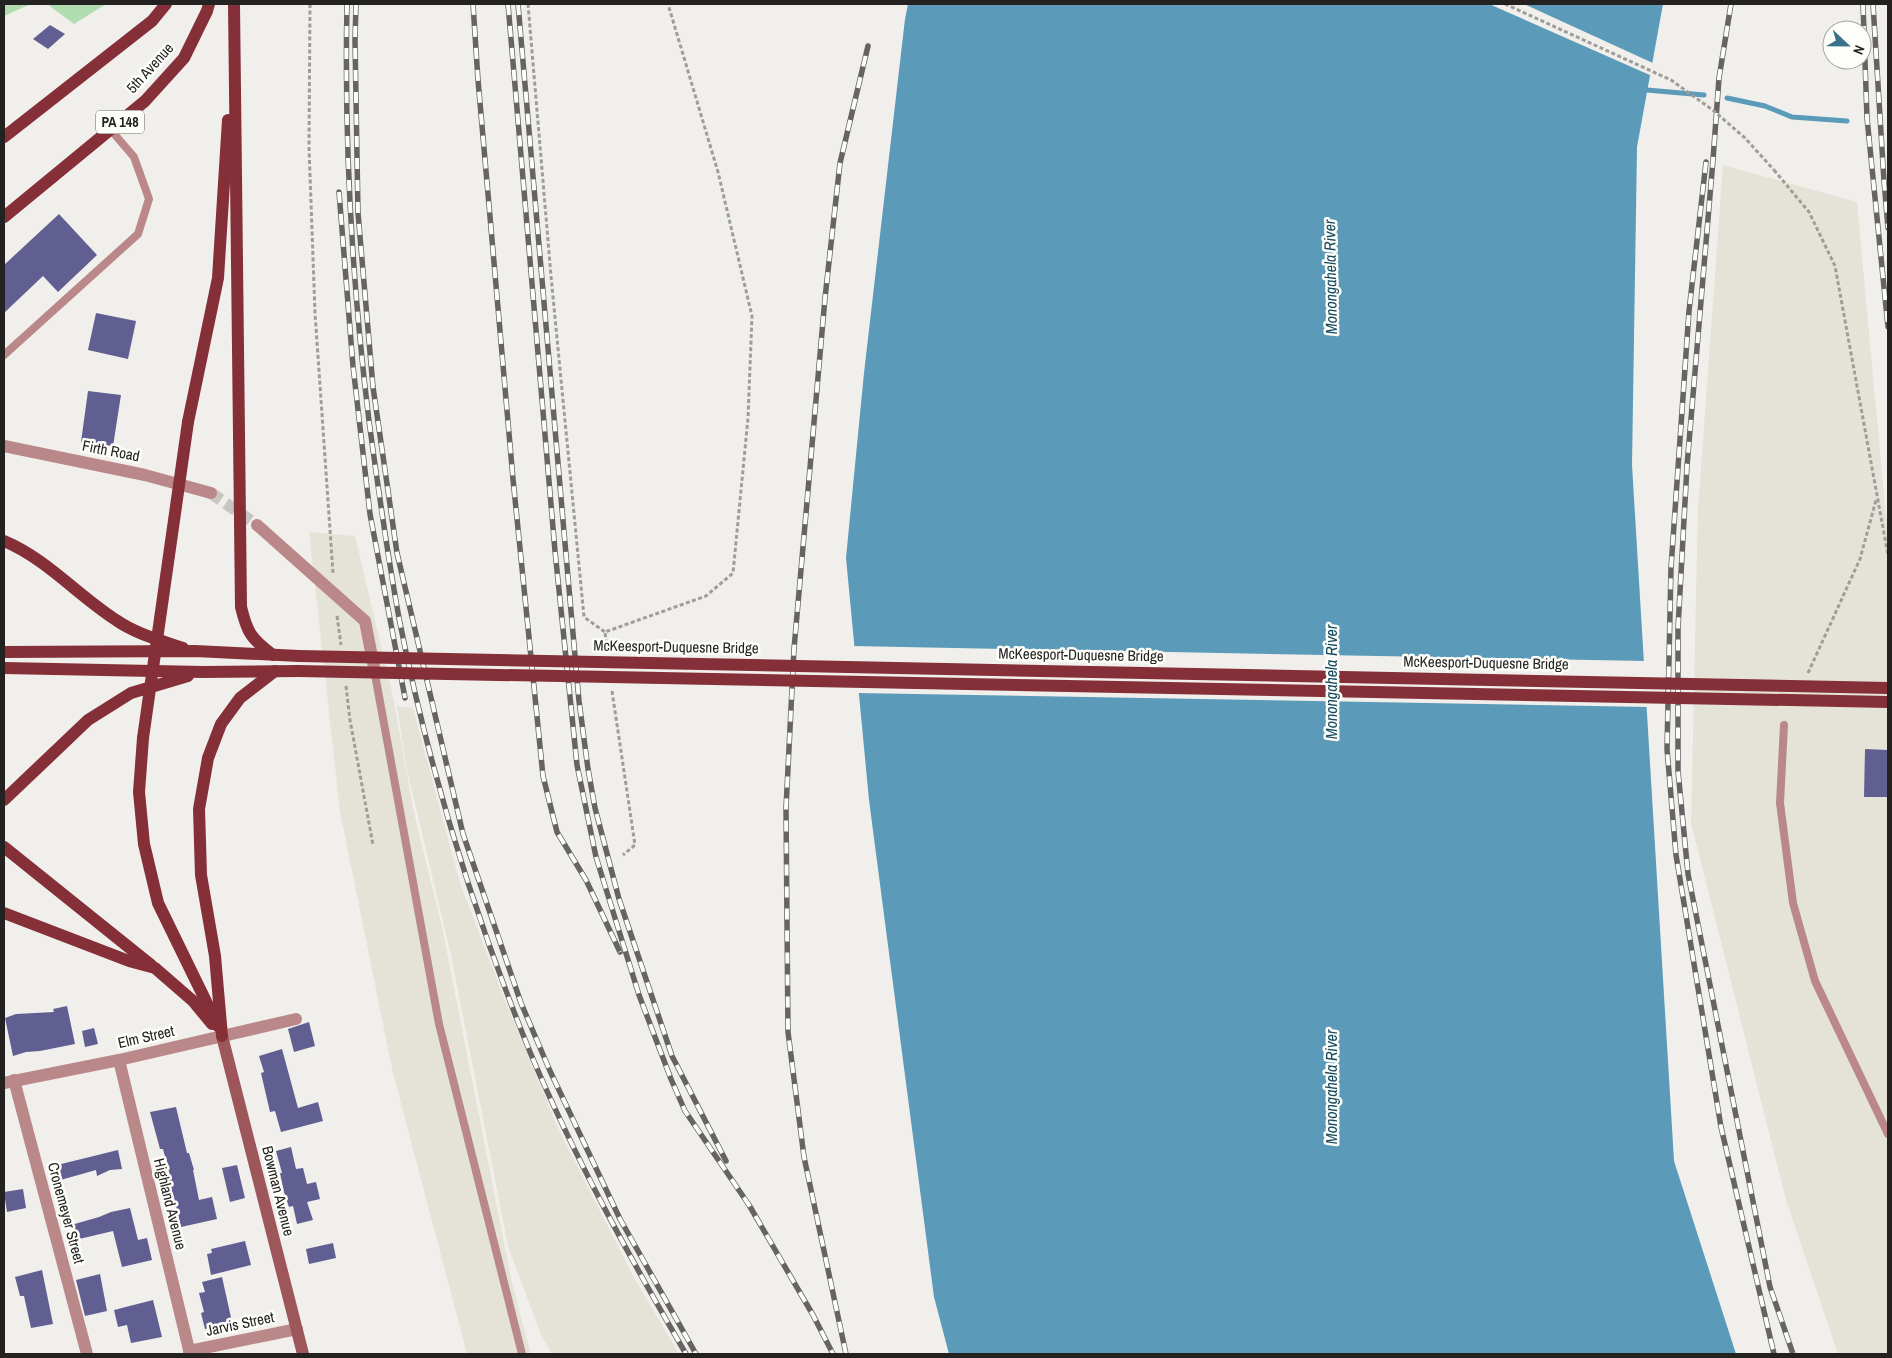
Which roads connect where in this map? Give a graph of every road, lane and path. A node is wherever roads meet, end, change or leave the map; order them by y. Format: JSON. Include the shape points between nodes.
{"nodes":[{"id":1,"x":166,"y":4,"type":"edge"},
{"id":2,"x":209,"y":4,"type":"edge"},
{"id":3,"x":234,"y":4,"type":"edge"},
{"id":4,"x":310,"y":4,"type":"edge"},
{"id":5,"x":528,"y":4,"type":"edge"},
{"id":6,"x":668,"y":4,"type":"edge"},
{"id":7,"x":1505,"y":4,"type":"edge"},
{"id":8,"x":235,"y":17,"type":"junction"},
{"id":9,"x":110,"y":129,"type":"junction"},
{"id":10,"x":4,"y":137,"type":"edge"},
{"id":11,"x":4,"y":217,"type":"edge"},
{"id":12,"x":4,"y":355,"type":"edge"},
{"id":13,"x":4,"y":446,"type":"edge"},
{"id":14,"x":211,"y":493,"type":"tunnel mouth"},
{"id":15,"x":1876,"y":497,"type":"junction"},
{"id":16,"x":257,"y":525,"type":"tunnel mouth"},
{"id":17,"x":4,"y":541,"type":"edge"},
{"id":18,"x":1888,"y":556,"type":"edge"},
{"id":19,"x":334,"y":593,"type":"junction"},
{"id":20,"x":605,"y":632,"type":"junction"},
{"id":21,"x":608,"y":651,"type":"dead end"},
{"id":22,"x":4,"y":652,"type":"edge"},
{"id":23,"x":195,"y":652,"type":"junction"},
{"id":24,"x":342,"y":652,"type":"dead end"},
{"id":25,"x":273,"y":655,"type":"junction"},
{"id":26,"x":374,"y":667,"type":"joint"},
{"id":27,"x":4,"y":668,"type":"edge"},
{"id":28,"x":274,"y":671,"type":"junction"},
{"id":29,"x":203,"y":672,"type":"junction"},
{"id":30,"x":345,"y":681,"type":"dead end"},
{"id":31,"x":611,"y":681,"type":"dead end"},
{"id":32,"x":1804,"y":681,"type":"dead end"},
{"id":33,"x":1888,"y":688,"type":"edge"},
{"id":34,"x":1888,"y":702,"type":"edge"},
{"id":35,"x":1784,"y":725,"type":"dead end"},
{"id":36,"x":4,"y":800,"type":"edge"},
{"id":37,"x":372,"y":845,"type":"dead end"},
{"id":38,"x":4,"y":848,"type":"edge"},
{"id":39,"x":623,"y":855,"type":"dead end"},
{"id":40,"x":4,"y":913,"type":"edge"},
{"id":41,"x":155,"y":968,"type":"junction"},
{"id":42,"x":296,"y":1019,"type":"dead end"},
{"id":43,"x":222,"y":1036,"type":"junction"},
{"id":44,"x":119,"y":1060,"type":"junction"},
{"id":45,"x":9,"y":1081,"type":"edge"},
{"id":46,"x":1888,"y":1134,"type":"edge"},
{"id":47,"x":297,"y":1329,"type":"junction"},
{"id":48,"x":190,"y":1353,"type":"edge"},
{"id":49,"x":87,"y":1354,"type":"edge"},
{"id":50,"x":304,"y":1354,"type":"edge"},
{"id":51,"x":522,"y":1354,"type":"edge"}],
"edges":[{"from":1,"to":10,"type":"main road","via":[[152,21]]},
{"from":2,"to":9,"type":"main road","name":"5th Avenue","number":"PA 148","via":[[184,58],[145,100]]},
{"from":3,"to":8,"type":"main road"},
{"from":4,"to":19,"type":"path","via":[[309,146],[314,312]]},
{"from":5,"to":20,"type":"path","via":[[584,617]]},
{"from":6,"to":20,"type":"path","via":[[718,172],[752,316],[748,418],[733,574],[706,596]]},
{"from":7,"to":15,"type":"path","bridge":true,"via":[[1671,80],[1745,138],[1809,212],[1835,266]]},
{"from":8,"to":25,"type":"main road","via":[[241,606],[246,629],[259,645]]},
{"from":8,"to":43,"type":"main road","bridge":true,"via":[[218,278],[188,422],[143,738],[140,792],[144,844],[158,903]]},
{"from":9,"to":11,"type":"main road","name":"5th Avenue","number":"PA 148"},
{"from":9,"to":12,"type":"lane","via":[[134,157],[149,199],[138,234]]},
{"from":13,"to":14,"type":"street","name":"Firth Road","via":[[145,475]]},
{"from":15,"to":18,"type":"path"},
{"from":15,"to":32,"type":"path","via":[[1860,559]]},
{"from":16,"to":19,"type":"street"},
{"from":17,"to":23,"type":"main road","via":[[41,561],[116,620],[143,634]]},
{"from":19,"to":24,"type":"path"},
{"from":19,"to":26,"type":"street","via":[[365,621]]},
{"from":20,"to":21,"type":"path"},
{"from":22,"to":23,"type":"main road"},
{"from":23,"to":25,"type":"main road","name":"McKeesport-Duquesne Bridge"},
{"from":25,"to":33,"type":"main road","name":"McKeesport-Duquesne Bridge","bridge":true},
{"from":26,"to":51,"type":"lane","via":[[439,1024]]},
{"from":27,"to":29,"type":"main road"},
{"from":28,"to":29,"type":"main road","name":"McKeesport-Duquesne Bridge"},
{"from":28,"to":34,"type":"main road","name":"McKeesport-Duquesne Bridge","bridge":true},
{"from":28,"to":43,"type":"main road","via":[[240,698],[221,724],[208,758],[199,809],[201,875],[215,956]]},
{"from":29,"to":36,"type":"main road","via":[[131,693],[88,720]]},
{"from":30,"to":37,"type":"path"},
{"from":31,"to":39,"type":"path","via":[[634,844]]},
{"from":35,"to":46,"type":"lane","via":[[1780,803],[1793,902],[1816,981]]},
{"from":38,"to":41,"type":"main road"},
{"from":40,"to":41,"type":"main road","via":[[128,961]]},
{"from":41,"to":43,"type":"main road","via":[[193,1001]]},
{"from":42,"to":43,"type":"street","name":"Elm Street"},
{"from":43,"to":44,"type":"street","name":"Elm Street"},
{"from":43,"to":47,"type":"main road","name":"Bowman Avenue"},
{"from":44,"to":45,"type":"street","name":"Elm Street"},
{"from":44,"to":48,"type":"street","name":"Highland Avenue"},
{"from":45,"to":49,"type":"street","name":"Cronemeyer Street"},
{"from":47,"to":48,"type":"street","name":"Jarvis Street"},
{"from":47,"to":50,"type":"main road","name":"Bowman Avenue"}]}
